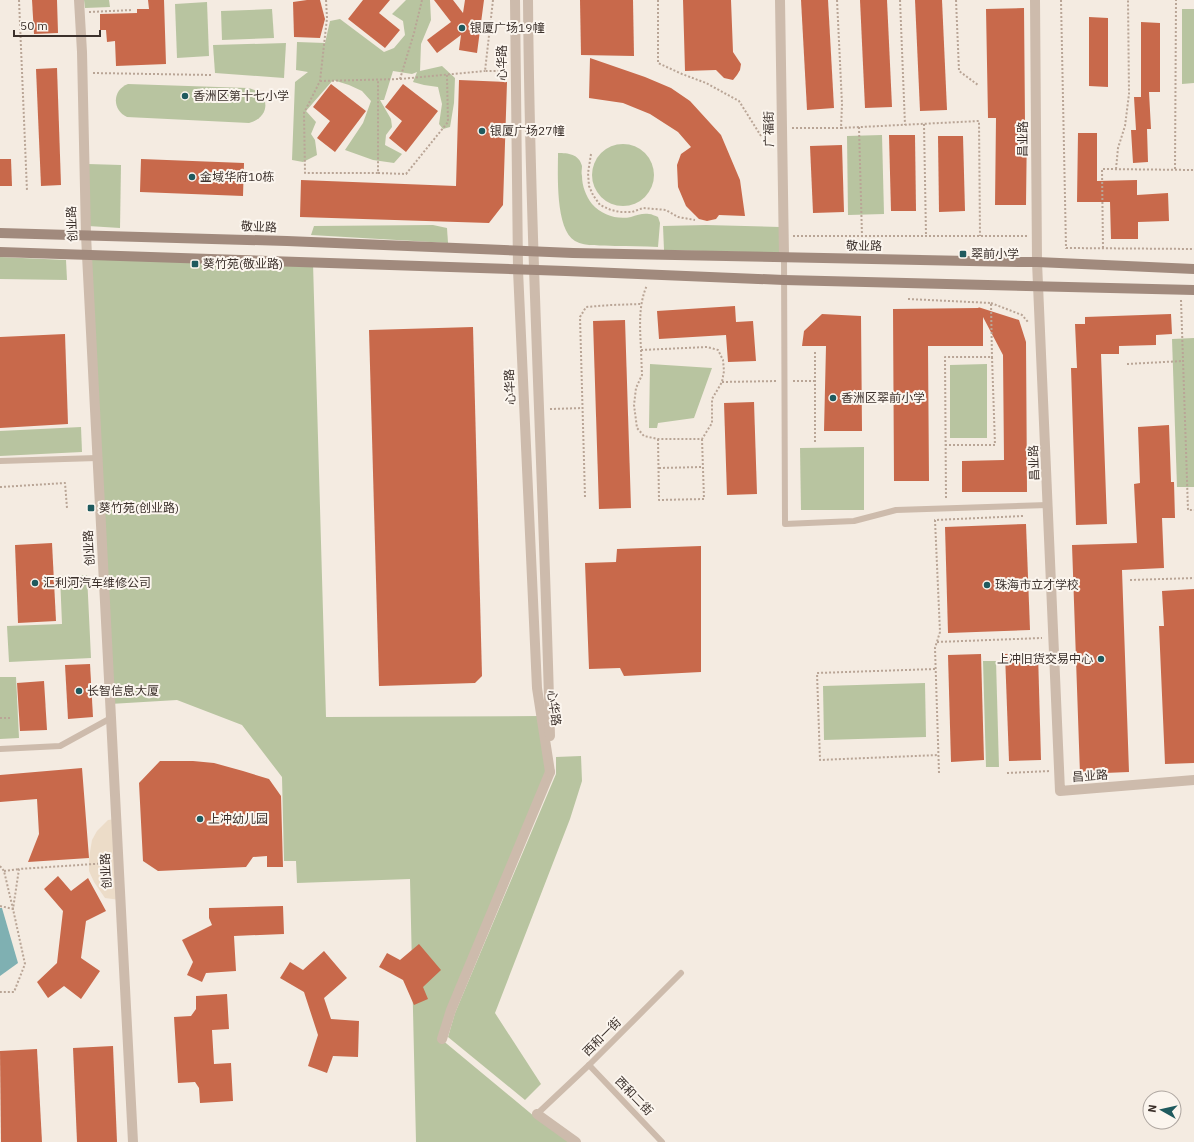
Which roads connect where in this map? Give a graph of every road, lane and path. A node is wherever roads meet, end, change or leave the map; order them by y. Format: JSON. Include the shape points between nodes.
{"nodes":[{"id":1,"x":19,"y":0,"type":"edge"},
{"id":2,"x":79,"y":0,"type":"edge"},
{"id":3,"x":326,"y":0,"type":"edge"},
{"id":4,"x":422,"y":0,"type":"edge"},
{"id":5,"x":493,"y":0,"type":"edge"},
{"id":6,"x":515,"y":0,"type":"edge"},
{"id":7,"x":528,"y":0,"type":"edge"},
{"id":8,"x":658,"y":0,"type":"edge"},
{"id":9,"x":780,"y":0,"type":"edge"},
{"id":10,"x":837,"y":0,"type":"edge"},
{"id":11,"x":900,"y":0,"type":"edge"},
{"id":12,"x":956,"y":0,"type":"edge"},
{"id":13,"x":1035,"y":0,"type":"edge"},
{"id":14,"x":1061,"y":0,"type":"edge"},
{"id":15,"x":1128,"y":0,"type":"edge"},
{"id":16,"x":1176,"y":0,"type":"edge"},
{"id":17,"x":133,"y":10,"type":"dead end"},
{"id":18,"x":80,"y":12,"type":"junction"},
{"id":19,"x":515,"y":70,"type":"junction"},
{"id":20,"x":529,"y":70,"type":"junction"},
{"id":21,"x":485,"y":71,"type":"junction"},
{"id":22,"x":92,"y":72,"type":"dead end"},
{"id":23,"x":211,"y":75,"type":"dead end"},
{"id":24,"x":447,"y":75,"type":"junction"},
{"id":25,"x":400,"y":79,"type":"junction"},
{"id":26,"x":378,"y":80,"type":"junction"},
{"id":27,"x":320,"y":81,"type":"junction"},
{"id":28,"x":978,"y":85,"type":"dead end"},
{"id":29,"x":924,"y":124,"type":"junction"},
{"id":30,"x":905,"y":125,"type":"junction"},
{"id":31,"x":859,"y":127,"type":"junction"},
{"id":32,"x":782,"y":128,"type":"junction"},
{"id":33,"x":841,"y":128,"type":"junction"},
{"id":34,"x":761,"y":136,"type":"dead end"},
{"id":35,"x":591,"y":154,"type":"dead end"},
{"id":36,"x":1116,"y":169,"type":"junction"},
{"id":37,"x":1175,"y":169,"type":"junction"},
{"id":38,"x":1194,"y":170,"type":"edge"},
{"id":39,"x":378,"y":173,"type":"junction"},
{"id":40,"x":27,"y":191,"type":"dead end"},
{"id":41,"x":695,"y":220,"type":"dead end"},
{"id":42,"x":0,"y":233,"type":"edge"},
{"id":43,"x":86,"y":235,"type":"junction"},
{"id":44,"x":784,"y":236,"type":"junction"},
{"id":45,"x":862,"y":236,"type":"junction"},
{"id":46,"x":926,"y":236,"type":"junction"},
{"id":47,"x":980,"y":236,"type":"junction"},
{"id":48,"x":1037,"y":236,"type":"junction"},
{"id":49,"x":1103,"y":248,"type":"junction"},
{"id":50,"x":1194,"y":249,"type":"edge"},
{"id":51,"x":518,"y":251,"type":"junction"},
{"id":52,"x":533,"y":251,"type":"junction"},
{"id":53,"x":0,"y":252,"type":"edge"},
{"id":54,"x":87,"y":255,"type":"junction"},
{"id":55,"x":784,"y":257,"type":"junction"},
{"id":56,"x":1037,"y":262,"type":"junction"},
{"id":57,"x":1194,"y":269,"type":"edge"},
{"id":58,"x":518,"y":270,"type":"junction"},
{"id":59,"x":533,"y":271,"type":"junction"},
{"id":60,"x":651,"y":274,"type":"junction"},
{"id":61,"x":784,"y":280,"type":"junction"},
{"id":62,"x":1039,"y":286,"type":"junction"},
{"id":63,"x":1181,"y":290,"type":"junction"},
{"id":64,"x":1194,"y":290,"type":"edge"},
{"id":65,"x":908,"y":299,"type":"dead end"},
{"id":66,"x":991,"y":303,"type":"junction"},
{"id":67,"x":641,"y":304,"type":"junction"},
{"id":68,"x":1041,"y":336,"type":"junction"},
{"id":69,"x":641,"y":350,"type":"junction"},
{"id":70,"x":815,"y":350,"type":"dead end"},
{"id":71,"x":992,"y":357,"type":"junction"},
{"id":72,"x":1183,"y":361,"type":"junction"},
{"id":73,"x":1127,"y":364,"type":"dead end"},
{"id":74,"x":784,"y":381,"type":"junction"},
{"id":75,"x":815,"y":381,"type":"junction"},
{"id":76,"x":722,"y":382,"type":"junction"},
{"id":77,"x":583,"y":408,"type":"junction"},
{"id":78,"x":538,"y":409,"type":"junction"},
{"id":79,"x":658,"y":439,"type":"junction"},
{"id":80,"x":702,"y":439,"type":"junction"},
{"id":81,"x":815,"y":442,"type":"dead end"},
{"id":82,"x":945,"y":445,"type":"junction"},
{"id":83,"x":97,"y":458,"type":"junction"},
{"id":84,"x":0,"y":461,"type":"edge"},
{"id":85,"x":702,"y":467,"type":"junction"},
{"id":86,"x":659,"y":468,"type":"junction"},
{"id":87,"x":0,"y":486,"type":"edge"},
{"id":88,"x":585,"y":497,"type":"dead end"},
{"id":89,"x":1048,"y":505,"type":"junction"},
{"id":90,"x":67,"y":508,"type":"dead end"},
{"id":91,"x":946,"y":508,"type":"junction"},
{"id":92,"x":1194,"y":510,"type":"edge"},
{"id":93,"x":1027,"y":516,"type":"dead end"},
{"id":94,"x":1194,"y":578,"type":"edge"},
{"id":95,"x":1130,"y":580,"type":"dead end"},
{"id":96,"x":1042,"y":638,"type":"dead end"},
{"id":97,"x":937,"y":642,"type":"junction"},
{"id":98,"x":935,"y":669,"type":"junction"},
{"id":99,"x":0,"y":718,"type":"edge"},
{"id":100,"x":10,"y":718,"type":"dead end"},
{"id":101,"x":111,"y":718,"type":"junction"},
{"id":102,"x":0,"y":749,"type":"edge"},
{"id":103,"x":938,"y":756,"type":"junction"},
{"id":104,"x":1059,"y":771,"type":"junction"},
{"id":105,"x":550,"y":772,"type":"junction"},
{"id":106,"x":939,"y":773,"type":"dead end"},
{"id":107,"x":1007,"y":773,"type":"dead end"},
{"id":108,"x":1194,"y":780,"type":"edge"},
{"id":109,"x":118,"y":863,"type":"junction"},
{"id":110,"x":0,"y":866,"type":"edge"},
{"id":111,"x":19,"y":869,"type":"junction"},
{"id":112,"x":4,"y":871,"type":"junction"},
{"id":113,"x":0,"y":906,"type":"edge"},
{"id":114,"x":14,"y":909,"type":"junction"},
{"id":115,"x":681,"y":973,"type":"dead end"},
{"id":116,"x":0,"y":992,"type":"edge"},
{"id":117,"x":442,"y":1038,"type":"dead end"},
{"id":118,"x":589,"y":1065,"type":"junction"},
{"id":119,"x":537,"y":1114,"type":"joint"},
{"id":120,"x":133,"y":1142,"type":"edge"},
{"id":121,"x":576,"y":1142,"type":"edge"},
{"id":122,"x":662,"y":1142,"type":"edge"}],
"edges":[{"from":1,"to":40,"type":"path"},
{"from":2,"to":18,"type":"street","name":"创业路"},
{"from":3,"to":27,"type":"path","via":[[327,18]]},
{"from":4,"to":25,"type":"path"},
{"from":5,"to":21,"type":"path"},
{"from":6,"to":19,"type":"street","name":"心华路"},
{"from":7,"to":20,"type":"street","name":"心华路"},
{"from":8,"to":34,"type":"path","via":[[658,63],[706,83],[739,101]]},
{"from":9,"to":32,"type":"street","name":"广福街"},
{"from":10,"to":33,"type":"path"},
{"from":11,"to":30,"type":"path"},
{"from":12,"to":28,"type":"path","via":[[959,71]]},
{"from":13,"to":48,"type":"street","name":"昌业路"},
{"from":14,"to":49,"type":"path","via":[[1066,248]]},
{"from":15,"to":36,"type":"path","via":[[1129,94]]},
{"from":16,"to":37,"type":"path"},
{"from":17,"to":18,"type":"path"},
{"from":18,"to":43,"type":"street","name":"创业路"},
{"from":19,"to":20,"type":"street"},
{"from":19,"to":21,"type":"path"},
{"from":19,"to":51,"type":"street","name":"心华路"},
{"from":20,"to":52,"type":"street","name":"心华路"},
{"from":21,"to":24,"type":"path"},
{"from":22,"to":23,"type":"path"},
{"from":24,"to":25,"type":"path"},
{"from":24,"to":39,"type":"path","via":[[448,122],[406,174]]},
{"from":25,"to":26,"type":"path"},
{"from":26,"to":27,"type":"path"},
{"from":26,"to":39,"type":"path"},
{"from":27,"to":39,"type":"path","via":[[304,113],[304,173]]},
{"from":29,"to":30,"type":"path"},
{"from":29,"to":46,"type":"path"},
{"from":29,"to":47,"type":"path","via":[[979,121]]},
{"from":30,"to":31,"type":"path"},
{"from":31,"to":33,"type":"path"},
{"from":31,"to":45,"type":"path"},
{"from":32,"to":33,"type":"path"},
{"from":32,"to":44,"type":"street","name":"广福街"},
{"from":35,"to":41,"type":"path","via":[[588,186],[600,205],[620,212],[632,212],[643,208],[666,210],[678,217]]},
{"from":36,"to":37,"type":"path"},
{"from":36,"to":49,"type":"path","via":[[1102,169]]},
{"from":37,"to":38,"type":"path"},
{"from":42,"to":43,"type":"main road","name":"敬业路"},
{"from":43,"to":51,"type":"main road","name":"敬业路"},
{"from":43,"to":54,"type":"street","name":"创业路"},
{"from":44,"to":45,"type":"path"},
{"from":44,"to":55,"type":"street","name":"广福街"},
{"from":45,"to":46,"type":"path"},
{"from":46,"to":47,"type":"path"},
{"from":47,"to":48,"type":"path"},
{"from":48,"to":56,"type":"street","name":"昌业路"},
{"from":49,"to":50,"type":"path"},
{"from":51,"to":52,"type":"main road","name":"敬业路"},
{"from":51,"to":58,"type":"street","name":"心华路"},
{"from":52,"to":55,"type":"main road","name":"敬业路"},
{"from":52,"to":59,"type":"street","name":"心华路"},
{"from":53,"to":54,"type":"main road"},
{"from":54,"to":58,"type":"main road"},
{"from":54,"to":83,"type":"street","name":"创业路"},
{"from":55,"to":56,"type":"main road","name":"敬业路"},
{"from":55,"to":61,"type":"lane"},
{"from":56,"to":57,"type":"main road","name":"敬业路"},
{"from":56,"to":62,"type":"street","name":"昌业路"},
{"from":58,"to":59,"type":"main road"},
{"from":58,"to":105,"type":"street","name":"心华路","via":[[537,688]]},
{"from":59,"to":60,"type":"main road"},
{"from":59,"to":78,"type":"street","name":"心华路"},
{"from":60,"to":61,"type":"main road"},
{"from":60,"to":67,"type":"path"},
{"from":61,"to":62,"type":"main road"},
{"from":61,"to":74,"type":"lane"},
{"from":62,"to":63,"type":"main road"},
{"from":62,"to":68,"type":"street","name":"昌业路"},
{"from":63,"to":64,"type":"main road"},
{"from":63,"to":72,"type":"path"},
{"from":65,"to":66,"type":"path"},
{"from":66,"to":68,"type":"path","via":[[1022,315]]},
{"from":66,"to":71,"type":"path"},
{"from":67,"to":69,"type":"path"},
{"from":67,"to":77,"type":"path","via":[[586,307],[580,316]]},
{"from":68,"to":89,"type":"street","name":"昌业路"},
{"from":69,"to":76,"type":"path","via":[[718,350],[723,360]]},
{"from":69,"to":79,"type":"path","via":[[642,375],[636,388],[634,404],[637,428],[644,436]]},
{"from":70,"to":75,"type":"path"},
{"from":71,"to":82,"type":"path","via":[[945,357]]},
{"from":71,"to":82,"type":"path","via":[[995,445]]},
{"from":72,"to":73,"type":"path"},
{"from":72,"to":92,"type":"path","via":[[1188,510]]},
{"from":74,"to":75,"type":"path"},
{"from":74,"to":76,"type":"path"},
{"from":74,"to":91,"type":"lane","via":[[785,524],[854,521],[896,510]]},
{"from":75,"to":81,"type":"path"},
{"from":76,"to":80,"type":"path","via":[[712,399],[712,423]]},
{"from":77,"to":78,"type":"path"},
{"from":77,"to":88,"type":"path"},
{"from":78,"to":105,"type":"street","name":"心华路"},
{"from":79,"to":80,"type":"path"},
{"from":79,"to":86,"type":"path"},
{"from":80,"to":85,"type":"path"},
{"from":82,"to":91,"type":"path"},
{"from":83,"to":84,"type":"lane"},
{"from":83,"to":101,"type":"street","name":"创业路"},
{"from":85,"to":86,"type":"path"},
{"from":85,"to":86,"type":"path","via":[[704,499],[667,500],[659,500]]},
{"from":87,"to":90,"type":"path","via":[[65,483]]},
{"from":89,"to":91,"type":"lane"},
{"from":89,"to":104,"type":"street","name":"昌业路"},
{"from":93,"to":97,"type":"path","via":[[935,520],[940,632]]},
{"from":94,"to":95,"type":"path"},
{"from":96,"to":97,"type":"path"},
{"from":97,"to":98,"type":"path"},
{"from":98,"to":103,"type":"path"},
{"from":98,"to":103,"type":"path","via":[[817,673],[820,760]]},
{"from":99,"to":100,"type":"path"},
{"from":101,"to":102,"type":"lane","via":[[60,746]]},
{"from":101,"to":109,"type":"street","name":"创业路"},
{"from":103,"to":106,"type":"path"},
{"from":104,"to":107,"type":"path"},
{"from":104,"to":108,"type":"street","name":"昌业路","via":[[1060,791]]},
{"from":105,"to":117,"type":"street","name":"心华路","via":[[451,1010]]},
{"from":109,"to":111,"type":"path"},
{"from":109,"to":120,"type":"street","name":"创业路"},
{"from":110,"to":112,"type":"path"},
{"from":111,"to":112,"type":"path"},
{"from":111,"to":114,"type":"path"},
{"from":112,"to":114,"type":"path"},
{"from":113,"to":114,"type":"path"},
{"from":114,"to":116,"type":"path","via":[[25,964],[14,992]]},
{"from":115,"to":118,"type":"lane","name":"西和一街"},
{"from":118,"to":119,"type":"lane","name":"西和一街"},
{"from":118,"to":122,"type":"lane","name":"西和二街"},
{"from":119,"to":121,"type":"street"}]}
